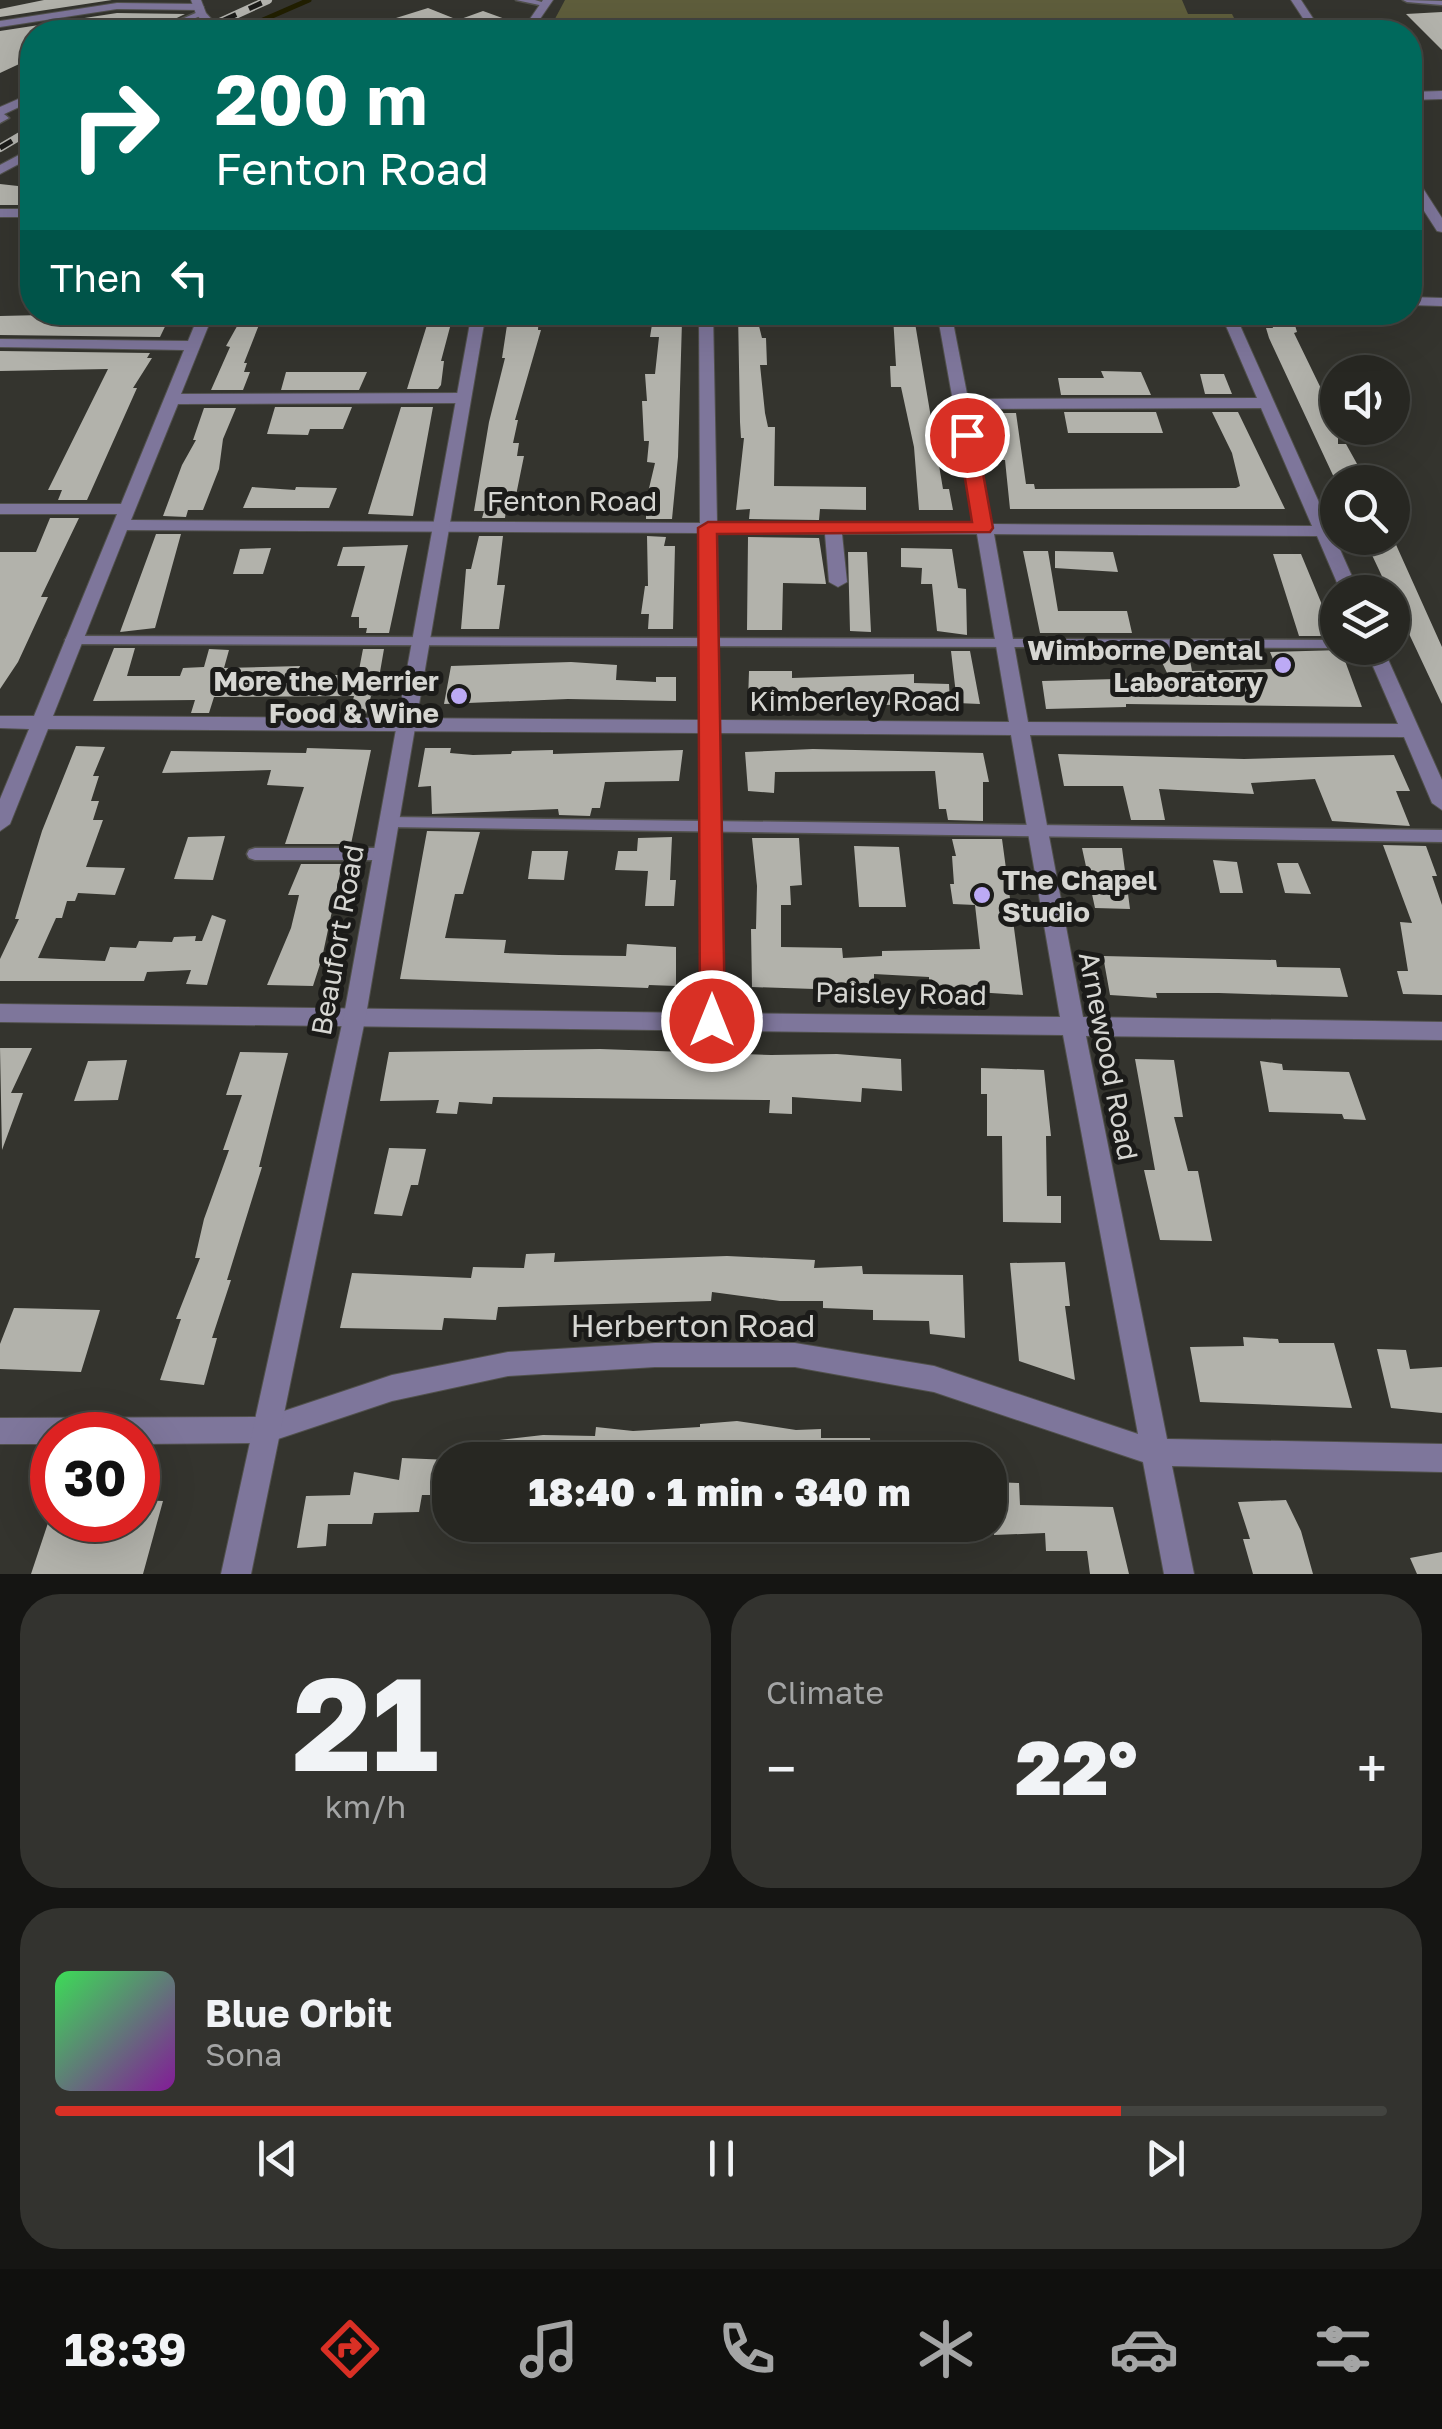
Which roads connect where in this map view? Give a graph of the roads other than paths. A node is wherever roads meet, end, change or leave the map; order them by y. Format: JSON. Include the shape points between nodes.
{"nodes":[{"id":1,"x":520,"y":0,"type":"edge"},
{"id":2,"x":1407,"y":0,"type":"edge"},
{"id":3,"x":546,"y":2,"type":"edge"},
{"id":4,"x":1442,"y":3,"type":"edge"},
{"id":5,"x":199,"y":7,"type":"edge"},
{"id":6,"x":26,"y":20,"type":"edge"},
{"id":7,"x":177,"y":20,"type":"edge"},
{"id":8,"x":1422,"y":197,"type":"edge"},
{"id":9,"x":1442,"y":228,"type":"edge"},
{"id":10,"x":202,"y":325,"type":"edge"},
{"id":11,"x":477,"y":325,"type":"edge"},
{"id":12,"x":706,"y":325,"type":"edge"},
{"id":13,"x":947,"y":325,"type":"edge"},
{"id":14,"x":1232,"y":325,"type":"edge"},
{"id":15,"x":0,"y":343,"type":"edge"},
{"id":16,"x":193,"y":346,"type":"junction"},
{"id":17,"x":463,"y":398,"type":"junction"},
{"id":18,"x":172,"y":399,"type":"junction"},
{"id":19,"x":1267,"y":403,"type":"junction"},
{"id":20,"x":962,"y":404,"type":"junction"},
{"id":21,"x":0,"y":508,"type":"edge"},
{"id":22,"x":123,"y":517,"type":"junction"},
{"id":23,"x":1320,"y":523,"type":"edge"},
{"id":24,"x":441,"y":526,"type":"junction"},
{"id":25,"x":708,"y":528,"type":"junction"},
{"id":26,"x":983,"y":528,"type":"junction"},
{"id":27,"x":832,"y":529,"type":"junction"},
{"id":28,"x":1320,"y":532,"type":"edge"},
{"id":29,"x":838,"y":582,"type":"dead end"},
{"id":30,"x":419,"y":638,"type":"junction"},
{"id":31,"x":72,"y":640,"type":"junction"},
{"id":32,"x":710,"y":640,"type":"junction"},
{"id":33,"x":1006,"y":644,"type":"junction"},
{"id":34,"x":1320,"y":644,"type":"edge"},
{"id":35,"x":1381,"y":665,"type":"edge"},
{"id":36,"x":0,"y":722,"type":"edge"},
{"id":37,"x":40,"y":722,"type":"junction"},
{"id":38,"x":405,"y":725,"type":"junction"},
{"id":39,"x":709,"y":727,"type":"junction"},
{"id":40,"x":1017,"y":728,"type":"junction"},
{"id":41,"x":1409,"y":730,"type":"junction"},
{"id":42,"x":1442,"y":803,"type":"edge"},
{"id":43,"x":388,"y":822,"type":"junction"},
{"id":44,"x":0,"y":824,"type":"edge"},
{"id":45,"x":712,"y":824,"type":"junction"},
{"id":46,"x":1035,"y":829,"type":"junction"},
{"id":47,"x":1442,"y":836,"type":"edge"},
{"id":48,"x":254,"y":854,"type":"dead end"},
{"id":49,"x":383,"y":854,"type":"junction"},
{"id":50,"x":0,"y":1012,"type":"edge"},
{"id":51,"x":355,"y":1015,"type":"junction"},
{"id":52,"x":712,"y":1021,"type":"junction"},
{"id":53,"x":1073,"y":1025,"type":"junction"},
{"id":54,"x":1442,"y":1032,"type":"edge"},
{"id":55,"x":266,"y":1430,"type":"junction"},
{"id":56,"x":0,"y":1431,"type":"edge"},
{"id":57,"x":1153,"y":1452,"type":"junction"},
{"id":58,"x":1442,"y":1458,"type":"edge"},
{"id":59,"x":236,"y":1574,"type":"edge"},
{"id":60,"x":1178,"y":1574,"type":"edge"}],
"edges":[{"from":1,"to":3,"type":"lane"},
{"from":2,"to":4,"type":"lane"},
{"from":5,"to":6,"type":"street","via":[[117,6]]},
{"from":5,"to":7,"type":"lane"},
{"from":8,"to":9,"type":"street"},
{"from":10,"to":16,"type":"street"},
{"from":11,"to":17,"type":"street","name":"Beaufort Road"},
{"from":12,"to":25,"type":"street"},
{"from":13,"to":20,"type":"street","name":"Arnewood Road"},
{"from":14,"to":19,"type":"street"},
{"from":15,"to":16,"type":"street"},
{"from":16,"to":18,"type":"street"},
{"from":17,"to":18,"type":"street"},
{"from":17,"to":24,"type":"street","name":"Beaufort Road"},
{"from":18,"to":22,"type":"street"},
{"from":19,"to":20,"type":"street"},
{"from":19,"to":23,"type":"street"},
{"from":20,"to":26,"type":"street","name":"Arnewood Road"},
{"from":21,"to":22,"type":"street","name":"Fenton Road"},
{"from":22,"to":24,"type":"street","name":"Fenton Road"},
{"from":22,"to":31,"type":"street"},
{"from":24,"to":25,"type":"street","name":"Fenton Road"},
{"from":24,"to":30,"type":"street","name":"Beaufort Road"},
{"from":25,"to":27,"type":"street","name":"Fenton Road"},
{"from":25,"to":32,"type":"street"},
{"from":26,"to":27,"type":"street","name":"Fenton Road"},
{"from":26,"to":28,"type":"street","name":"Fenton Road"},
{"from":26,"to":33,"type":"street","name":"Arnewood Road"},
{"from":27,"to":29,"type":"street"},
{"from":30,"to":31,"type":"lane"},
{"from":30,"to":32,"type":"lane"},
{"from":30,"to":38,"type":"street","name":"Beaufort Road"},
{"from":31,"to":37,"type":"street"},
{"from":32,"to":33,"type":"lane"},
{"from":32,"to":39,"type":"street"},
{"from":33,"to":34,"type":"lane"},
{"from":33,"to":40,"type":"street","name":"Arnewood Road"},
{"from":35,"to":41,"type":"street"},
{"from":36,"to":37,"type":"street","name":"Kimberley Road"},
{"from":37,"to":38,"type":"street","name":"Kimberley Road"},
{"from":37,"to":44,"type":"street"},
{"from":38,"to":39,"type":"street","name":"Kimberley Road"},
{"from":38,"to":43,"type":"street","name":"Beaufort Road"},
{"from":39,"to":40,"type":"street","name":"Kimberley Road"},
{"from":39,"to":45,"type":"street"},
{"from":40,"to":41,"type":"street","name":"Kimberley Road"},
{"from":40,"to":46,"type":"street","name":"Arnewood Road"},
{"from":41,"to":42,"type":"street"},
{"from":43,"to":45,"type":"lane"},
{"from":43,"to":49,"type":"street","name":"Beaufort Road"},
{"from":45,"to":46,"type":"lane"},
{"from":45,"to":52,"type":"street"},
{"from":46,"to":47,"type":"lane"},
{"from":46,"to":53,"type":"street","name":"Arnewood Road"},
{"from":48,"to":49,"type":"lane"},
{"from":49,"to":51,"type":"street","name":"Beaufort Road"},
{"from":50,"to":51,"type":"street","name":"Paisley Road"},
{"from":51,"to":52,"type":"street","name":"Paisley Road"},
{"from":51,"to":55,"type":"street","name":"Beaufort Road"},
{"from":52,"to":53,"type":"street","name":"Paisley Road"},
{"from":53,"to":54,"type":"street","name":"Paisley Road"},
{"from":53,"to":57,"type":"street","name":"Arnewood Road"},
{"from":55,"to":56,"type":"street","name":"Herberton Road"},
{"from":55,"to":57,"type":"street","name":"Herberton Road","via":[[392,1388],[508,1364],[795,1355],[934,1379]]},
{"from":55,"to":59,"type":"street","name":"Beaufort Road"},
{"from":57,"to":58,"type":"street","name":"Herberton Road"},
{"from":57,"to":60,"type":"street","name":"Arnewood Road"}]}
